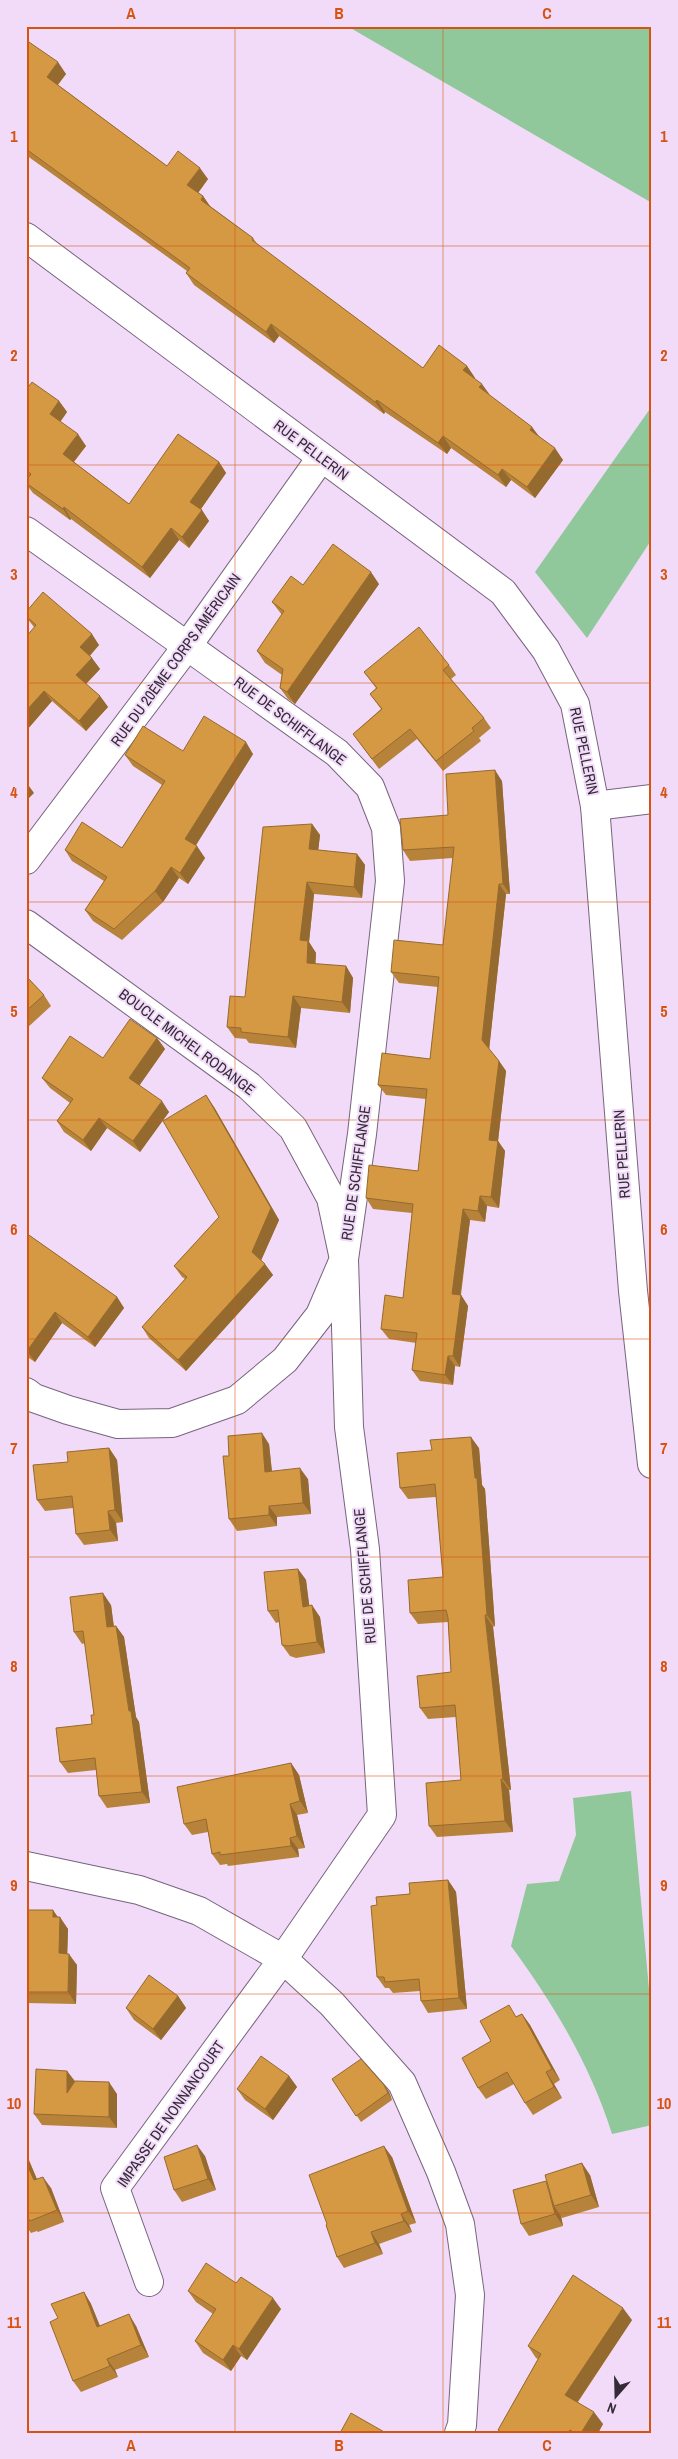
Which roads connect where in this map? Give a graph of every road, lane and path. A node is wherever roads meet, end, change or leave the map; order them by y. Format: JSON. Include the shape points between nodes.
{"nodes":[{"id":1,"x":26,"y":237,"type":"edge"},
{"id":2,"x":321,"y":458,"type":"junction"},
{"id":3,"x":26,"y":531,"type":"edge"},
{"id":4,"x":188,"y":646,"type":"junction"},
{"id":5,"x":652,"y":799,"type":"edge"},
{"id":6,"x":595,"y":806,"type":"junction"},
{"id":7,"x":26,"y":860,"type":"edge"},
{"id":8,"x":26,"y":924,"type":"edge"},
{"id":9,"x":344,"y":1258,"type":"junction"},
{"id":10,"x":29,"y":1401,"type":"edge"},
{"id":11,"x":652,"y":1464,"type":"edge"},
{"id":12,"x":27,"y":1863,"type":"edge"},
{"id":13,"x":282,"y":1959,"type":"junction"},
{"id":14,"x":149,"y":2282,"type":"dead end"},
{"id":15,"x":459,"y":2433,"type":"edge"}],
"edges":[{"from":1,"to":2,"type":"street","name":"RUE PELLERIN"},
{"from":2,"to":4,"type":"street","name":"RUE DU 20ÈME CORPS AMÉRICAIN"},
{"from":2,"to":6,"type":"street","name":"RUE PELLERIN","via":[[503,592],[546,650],[575,704]]},
{"from":3,"to":4,"type":"street","name":"RUE DE SCHIFFLANGE"},
{"from":4,"to":7,"type":"street","name":"RUE DU 20ÈME CORPS AMÉRICAIN"},
{"from":4,"to":9,"type":"street","name":"RUE DE SCHIFFLANGE","via":[[337,752],[370,788],[386,828],[390,881],[362,1134]]},
{"from":5,"to":6,"type":"street"},
{"from":6,"to":11,"type":"street","name":"RUE PELLERIN","via":[[633,1291]]},
{"from":8,"to":9,"type":"street","name":"BOUCLE MICHEL RODANGE","via":[[250,1086],[293,1128],[331,1198]]},
{"from":9,"to":10,"type":"street","via":[[320,1315],[285,1360],[237,1400],[172,1423],[118,1424]]},
{"from":9,"to":13,"type":"street","name":"RUE DE SCHIFFLANGE","via":[[349,1427],[365,1549],[382,1815]]},
{"from":12,"to":13,"type":"street","via":[[139,1890],[199,1911]]},
{"from":13,"to":14,"type":"street","name":"IMPASSE DE NONNANCOURT","via":[[115,2188]]},
{"from":13,"to":15,"type":"street","via":[[332,2004],[402,2083],[441,2172],[460,2224],[470,2296]]}]}
